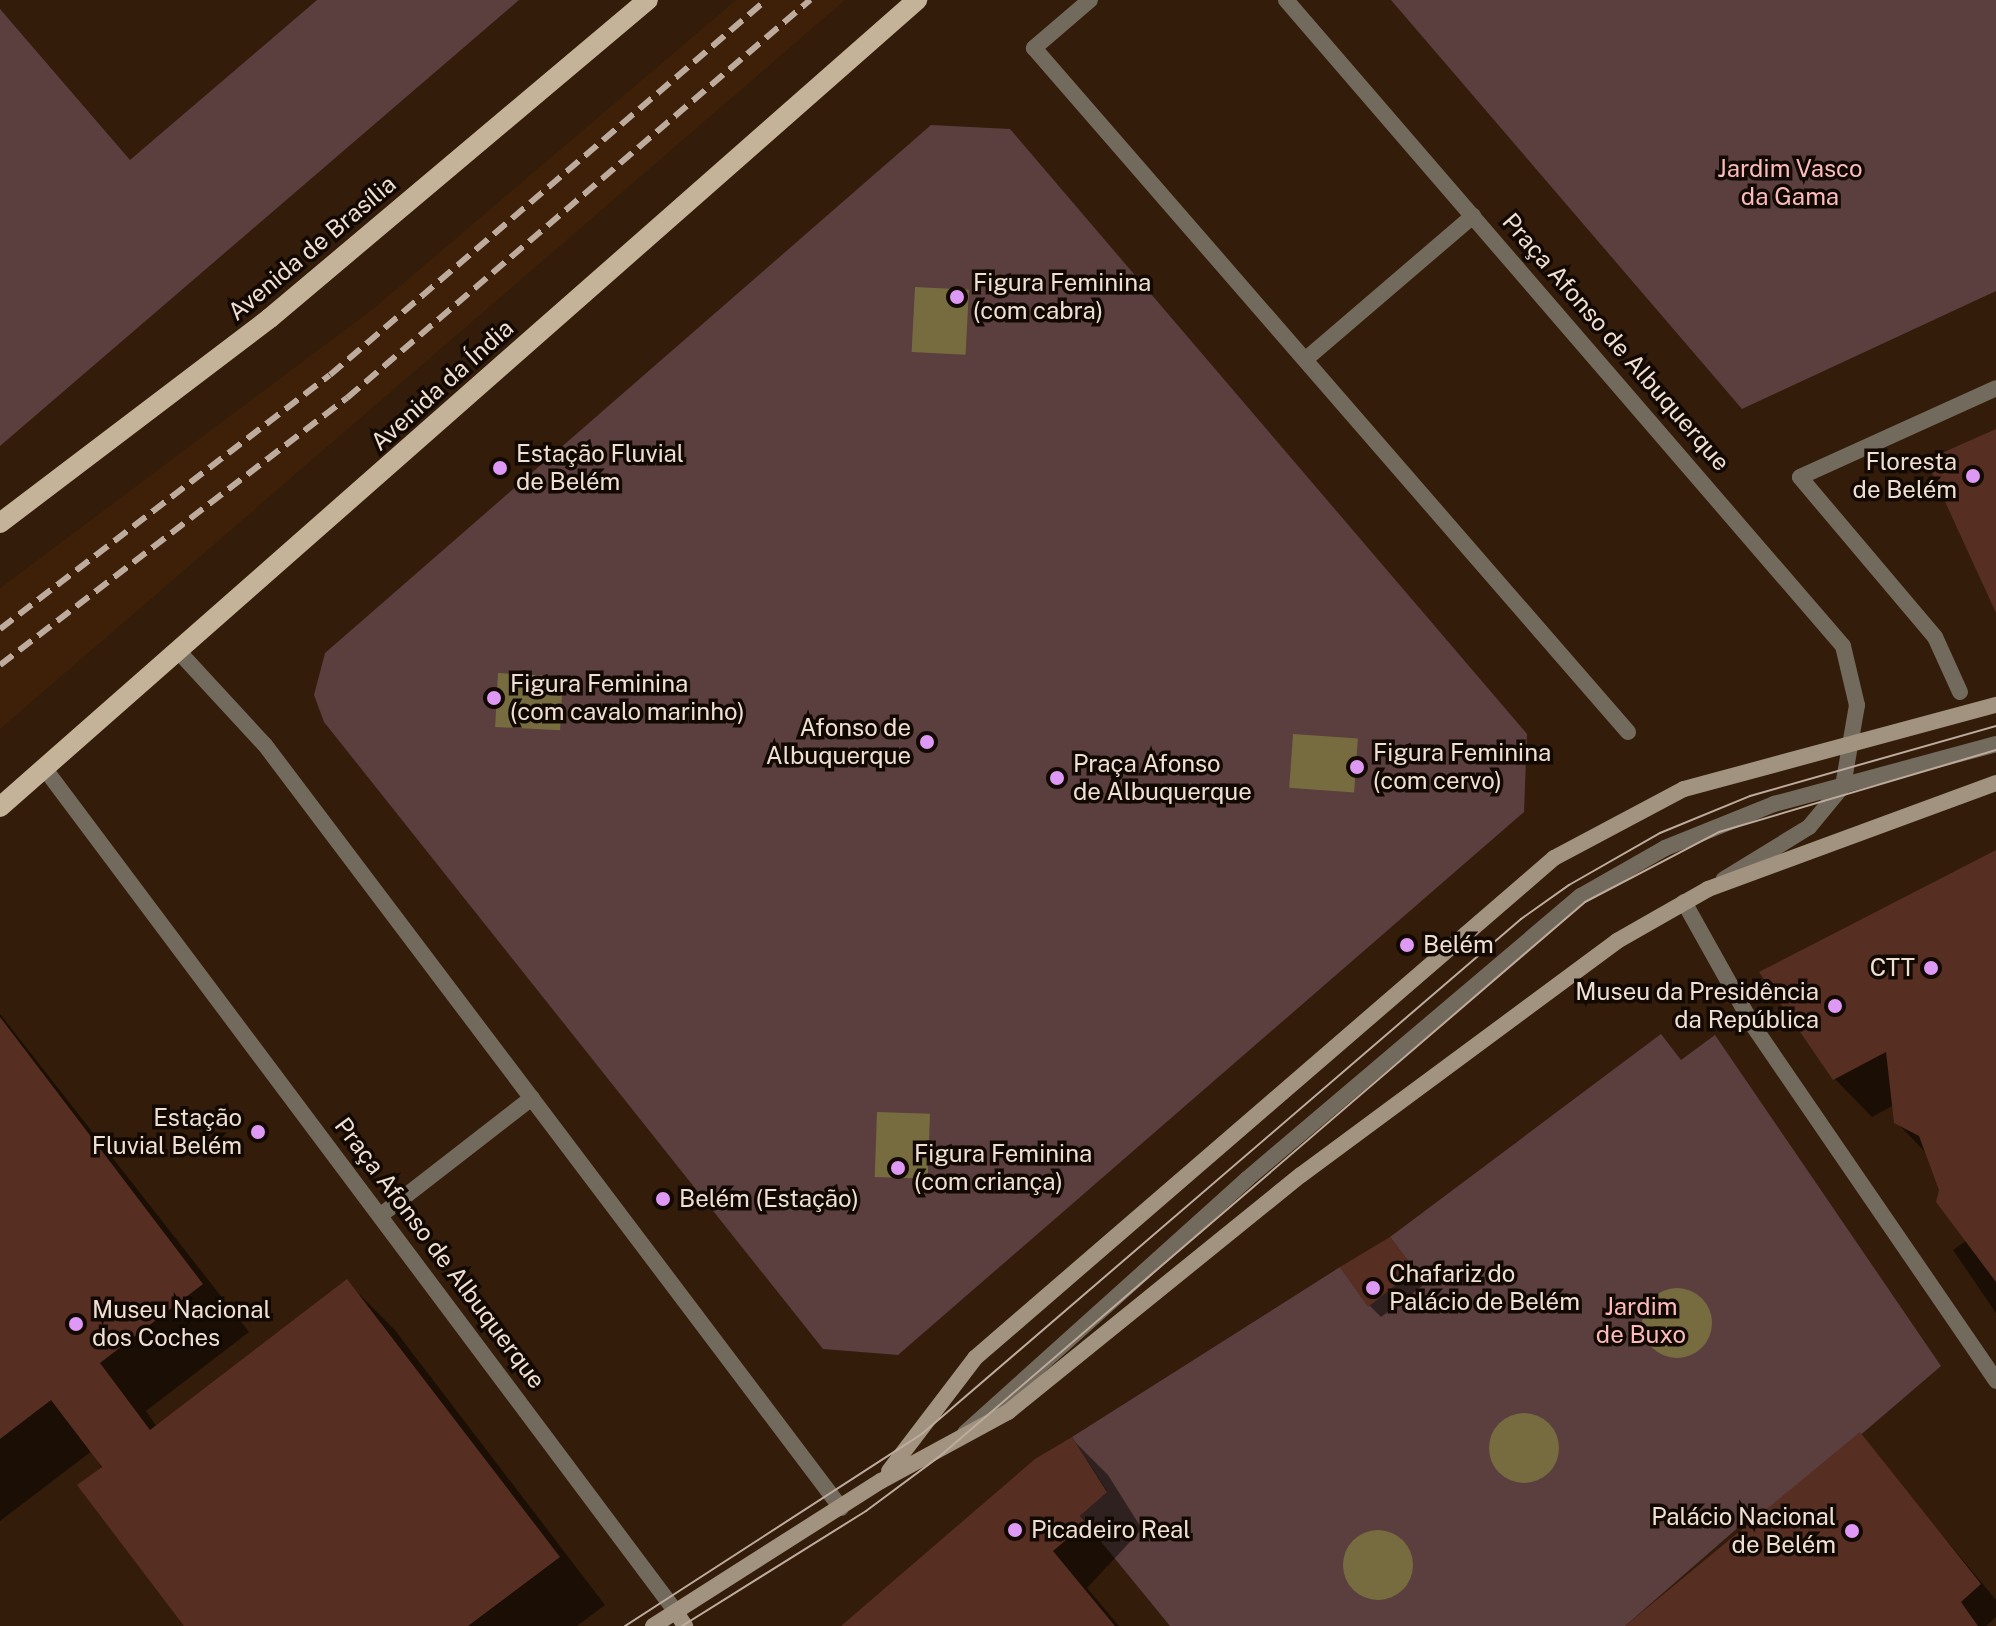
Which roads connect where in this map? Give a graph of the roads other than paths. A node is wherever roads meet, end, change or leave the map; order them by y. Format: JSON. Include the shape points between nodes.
{"nodes":[{"id":1,"x":648,"y":0,"type":"edge"},
{"id":2,"x":917,"y":0,"type":"edge"},
{"id":3,"x":1090,"y":0,"type":"edge"},
{"id":4,"x":1286,"y":0,"type":"edge"},
{"id":5,"x":1473,"y":216,"type":"junction"},
{"id":6,"x":1306,"y":359,"type":"junction"},
{"id":7,"x":1996,"y":388,"type":"edge"},
{"id":8,"x":0,"y":523,"type":"edge"},
{"id":9,"x":180,"y":653,"type":"junction"},
{"id":10,"x":1960,"y":692,"type":"dead end"},
{"id":11,"x":1996,"y":705,"type":"edge"},
{"id":12,"x":1628,"y":732,"type":"dead end"},
{"id":13,"x":1856,"y":740,"type":"junction"},
{"id":14,"x":1996,"y":744,"type":"edge"},
{"id":15,"x":45,"y":769,"type":"junction"},
{"id":16,"x":1843,"y":786,"type":"junction"},
{"id":17,"x":1988,"y":786,"type":"edge"},
{"id":18,"x":0,"y":807,"type":"edge"},
{"id":19,"x":1708,"y":889,"type":"junction"},
{"id":20,"x":1684,"y":902,"type":"junction"},
{"id":21,"x":532,"y":1098,"type":"junction"},
{"id":22,"x":381,"y":1215,"type":"junction"},
{"id":23,"x":1996,"y":1381,"type":"edge"},
{"id":24,"x":959,"y":1439,"type":"junction"},
{"id":25,"x":881,"y":1481,"type":"junction"},
{"id":26,"x":841,"y":1508,"type":"junction"},
{"id":27,"x":681,"y":1619,"type":"edge"},
{"id":28,"x":653,"y":1626,"type":"edge"}],
"edges":[{"from":1,"to":8,"type":"main road","name":"Avenida de Brasília","via":[[270,318]]},
{"from":2,"to":9,"type":"main road","name":"Avenida da Índia"},
{"from":3,"to":6,"type":"street","via":[[1034,48]]},
{"from":4,"to":5,"type":"street","name":"Praça Afonso de Albuquerque"},
{"from":5,"to":6,"type":"street"},
{"from":5,"to":13,"type":"street","name":"Praça Afonso de Albuquerque","via":[[1817,608],[1853,675]]},
{"from":6,"to":12,"type":"street"},
{"from":7,"to":10,"type":"street","via":[[1800,477],[1935,637]]},
{"from":9,"to":15,"type":"main road","name":"Avenida da Índia"},
{"from":9,"to":21,"type":"street","via":[[265,745]]},
{"from":11,"to":13,"type":"main road","name":"Praça Afonso de Albuquerque"},
{"from":13,"to":16,"type":"street","name":"Praça Afonso de Albuquerque"},
{"from":13,"to":25,"type":"main road","name":"Praça Afonso de Albuquerque","via":[[1684,789],[1554,858],[975,1358]]},
{"from":14,"to":16,"type":"street","name":"Praça Afonso de Albuquerque"},
{"from":15,"to":18,"type":"main road","name":"Avenida da Índia"},
{"from":15,"to":22,"type":"street","name":"Praça Afonso de Albuquerque"},
{"from":16,"to":19,"type":"street","name":"Praça Afonso de Albuquerque","via":[[1809,827]]},
{"from":16,"to":24,"type":"street","name":"Praça Afonso de Albuquerque","via":[[1665,848],[1549,919],[1007,1389]]},
{"from":17,"to":19,"type":"main road","name":"Praça Afonso de Albuquerque"},
{"from":19,"to":20,"type":"main road","name":"Praça Afonso de Albuquerque"},
{"from":20,"to":23,"type":"street","via":[[1754,1027]]},
{"from":20,"to":24,"type":"main road","name":"Praça Afonso de Albuquerque","via":[[1617,941],[1462,1053],[1008,1412]]},
{"from":21,"to":22,"type":"street"},
{"from":21,"to":26,"type":"street"},
{"from":22,"to":27,"type":"street","name":"Praça Afonso de Albuquerque"},
{"from":24,"to":25,"type":"main road","name":"Praça Afonso de Albuquerque"},
{"from":25,"to":26,"type":"main road","name":"Praça Afonso de Albuquerque"},
{"from":26,"to":27,"type":"main road","name":"Praça Afonso de Albuquerque"},
{"from":27,"to":28,"type":"main road"}]}
